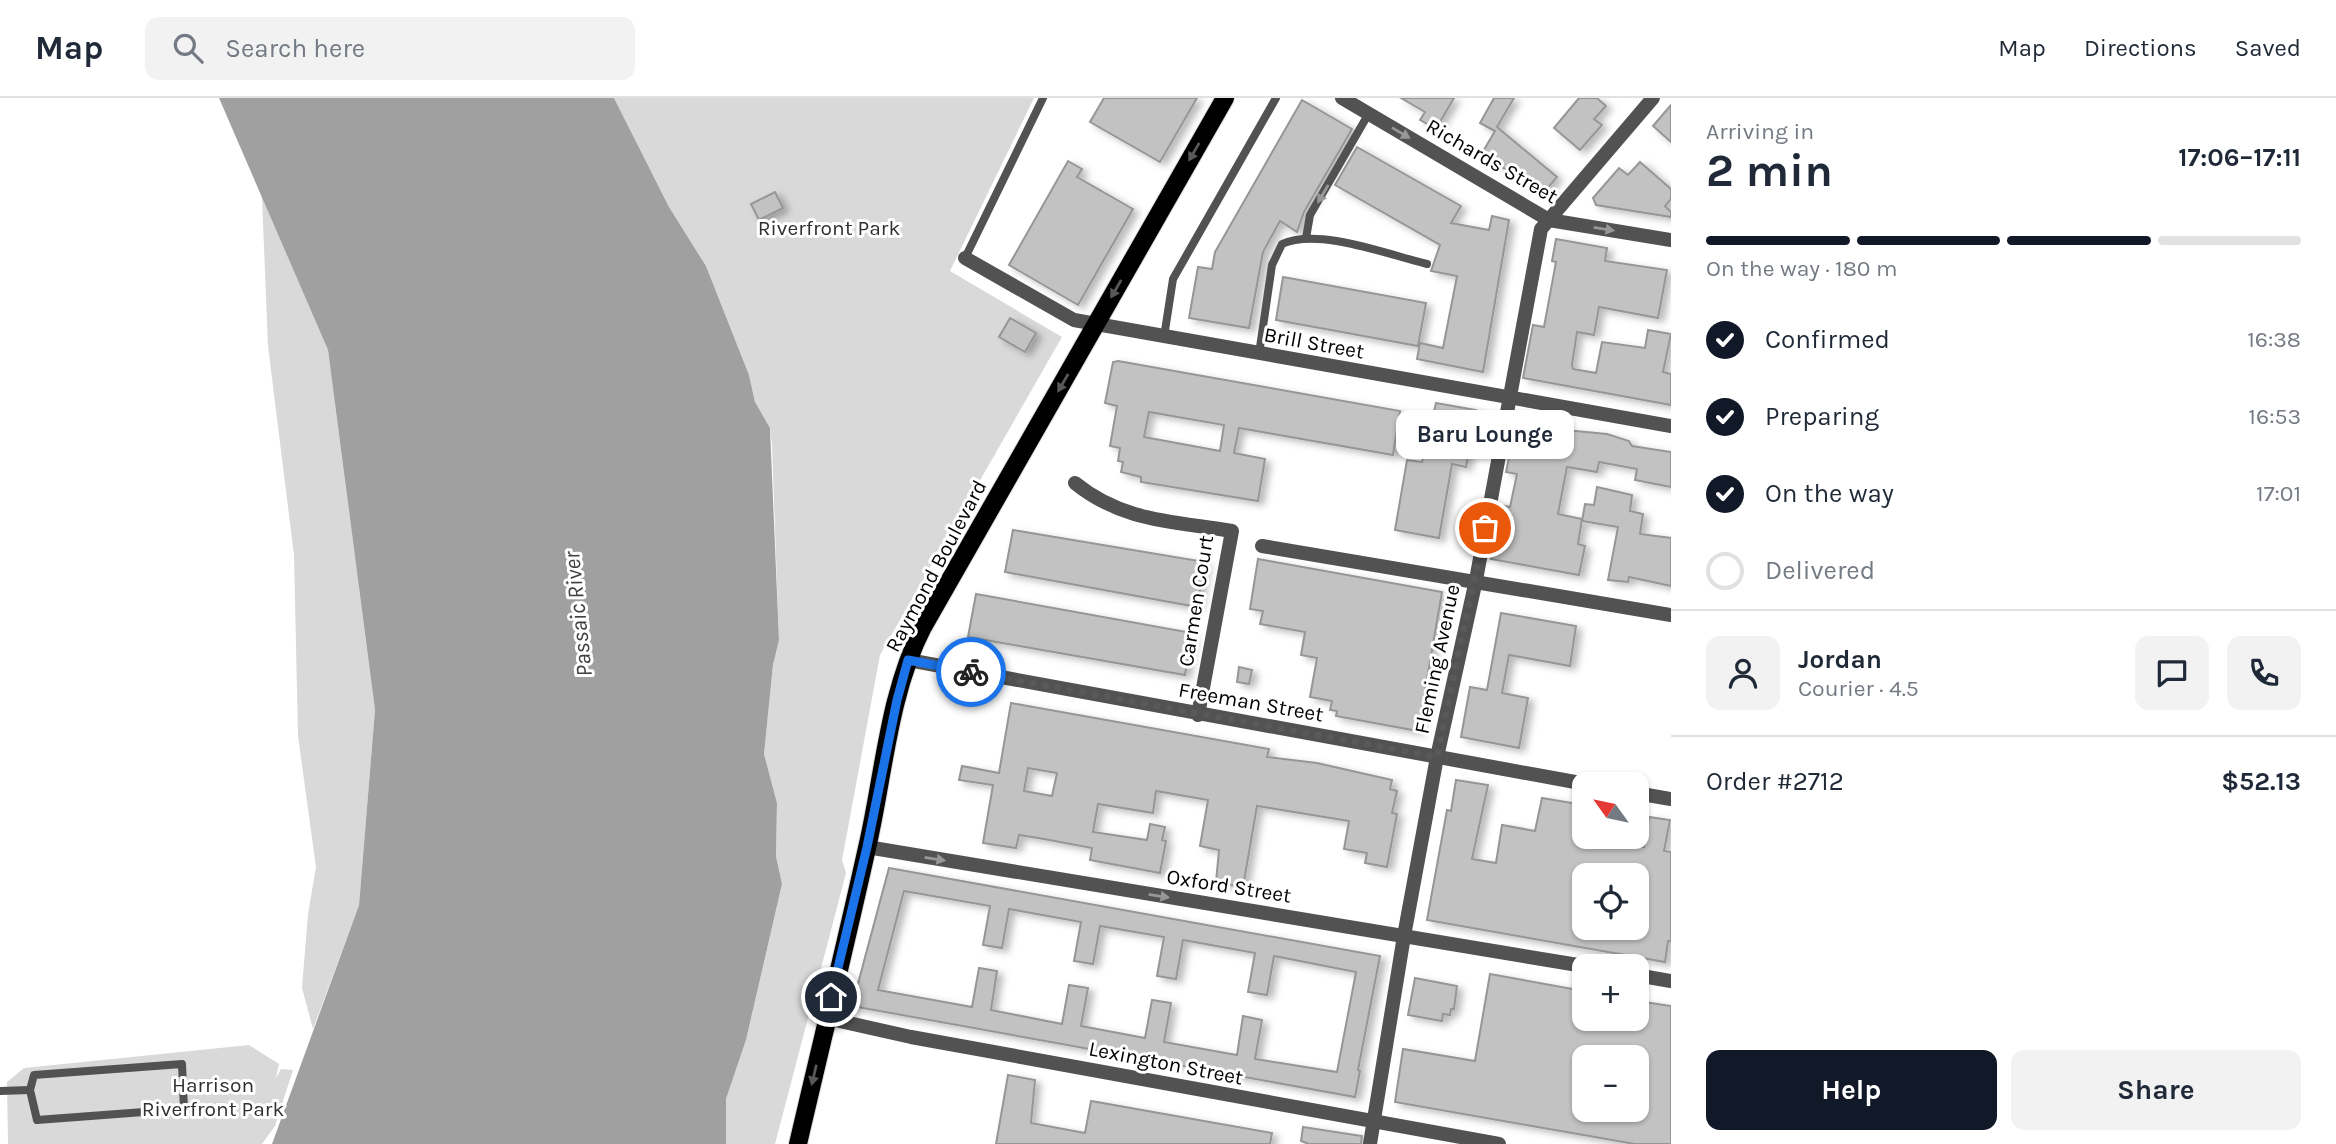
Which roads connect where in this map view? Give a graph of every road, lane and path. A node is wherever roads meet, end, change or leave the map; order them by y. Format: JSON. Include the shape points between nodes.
{"nodes":[{"id":1,"x":1043,"y":98,"type":"edge"},
{"id":2,"x":1225,"y":98,"type":"edge"},
{"id":3,"x":1276,"y":98,"type":"edge"},
{"id":4,"x":1342,"y":98,"type":"edge"},
{"id":5,"x":1653,"y":98,"type":"edge"},
{"id":6,"x":1369,"y":113,"type":"junction"},
{"id":7,"x":1549,"y":220,"type":"junction"},
{"id":8,"x":1306,"y":238,"type":"junction"},
{"id":9,"x":1671,"y":240,"type":"edge"},
{"id":10,"x":965,"y":258,"type":"joint"},
{"id":11,"x":1427,"y":264,"type":"dead end"},
{"id":12,"x":1097,"y":324,"type":"junction"},
{"id":13,"x":1164,"y":337,"type":"junction"},
{"id":14,"x":1259,"y":354,"type":"junction"},
{"id":15,"x":1510,"y":399,"type":"junction"},
{"id":16,"x":1671,"y":426,"type":"edge"},
{"id":17,"x":1075,"y":483,"type":"dead end"},
{"id":18,"x":1262,"y":546,"type":"dead end"},
{"id":19,"x":1476,"y":580,"type":"junction"},
{"id":20,"x":1671,"y":615,"type":"edge"},
{"id":21,"x":908,"y":660,"type":"junction"},
{"id":22,"x":1198,"y":715,"type":"junction"},
{"id":23,"x":1437,"y":757,"type":"junction"},
{"id":24,"x":1572,"y":781,"type":"edge"},
{"id":25,"x":1649,"y":795,"type":"edge"},
{"id":26,"x":1671,"y":799,"type":"edge"},
{"id":27,"x":867,"y":847,"type":"junction"},
{"id":28,"x":1404,"y":936,"type":"junction"},
{"id":29,"x":1572,"y":964,"type":"edge"},
{"id":30,"x":1649,"y":977,"type":"edge"},
{"id":31,"x":1671,"y":981,"type":"edge"},
{"id":32,"x":826,"y":1018,"type":"junction"},
{"id":33,"x":30,"y":1090,"type":"junction"},
{"id":34,"x":0,"y":1091,"type":"edge"},
{"id":35,"x":1375,"y":1123,"type":"junction"},
{"id":36,"x":798,"y":1144,"type":"edge"},
{"id":37,"x":1370,"y":1144,"type":"edge"},
{"id":38,"x":1499,"y":1144,"type":"edge"}],
"edges":[{"from":1,"to":10,"type":"lane"},
{"from":2,"to":12,"type":"main road","name":"Raymond Boulevard","one_way":true},
{"from":3,"to":13,"type":"lane","via":[[1173,279]]},
{"from":4,"to":6,"type":"street","name":"Richards Street"},
{"from":5,"to":7,"type":"street","name":"Fleming Avenue"},
{"from":6,"to":7,"type":"street","name":"Richards Street","one_way":true},
{"from":6,"to":8,"type":"lane","one_way":true,"via":[[1310,215]]},
{"from":7,"to":9,"type":"street","name":"Richards Street","one_way":true},
{"from":7,"to":15,"type":"street","name":"Fleming Avenue","via":[[1541,229]]},
{"from":8,"to":11,"type":"lane"},
{"from":8,"to":14,"type":"lane","via":[[1282,244],[1274,256]]},
{"from":10,"to":12,"type":"street","name":"Brill Street","via":[[1074,320]]},
{"from":12,"to":13,"type":"street","name":"Brill Street"},
{"from":12,"to":21,"type":"main road","name":"Raymond Boulevard","one_way":true},
{"from":13,"to":14,"type":"street","name":"Brill Street"},
{"from":14,"to":15,"type":"street","name":"Brill Street"},
{"from":15,"to":16,"type":"street","name":"Brill Street"},
{"from":15,"to":19,"type":"street","name":"Fleming Avenue"},
{"from":17,"to":22,"type":"street","name":"Carmen Court","via":[[1123,513],[1233,531]]},
{"from":18,"to":19,"type":"street"},
{"from":19,"to":20,"type":"street"},
{"from":19,"to":23,"type":"street","name":"Fleming Avenue"},
{"from":21,"to":22,"type":"street","name":"Freeman Street"},
{"from":21,"to":27,"type":"main road","name":"Raymond Boulevard"},
{"from":22,"to":23,"type":"street","name":"Freeman Street"},
{"from":23,"to":24,"type":"street","name":"Freeman Street"},
{"from":23,"to":28,"type":"street","name":"Fleming Avenue"},
{"from":25,"to":26,"type":"street"},
{"from":27,"to":28,"type":"street","name":"Oxford Street","one_way":true},
{"from":27,"to":32,"type":"main road","name":"Raymond Boulevard"},
{"from":28,"to":29,"type":"street","name":"Oxford Street"},
{"from":28,"to":35,"type":"street","name":"Fleming Avenue"},
{"from":30,"to":31,"type":"street"},
{"from":32,"to":35,"type":"street","name":"Lexington Street"},
{"from":32,"to":36,"type":"main road","name":"Raymond Boulevard","one_way":true},
{"from":33,"to":33,"type":"lane","via":[[37,1120],[184,1109],[182,1063],[34,1075]]},
{"from":33,"to":34,"type":"lane"},
{"from":35,"to":37,"type":"street","name":"Fleming Avenue"},
{"from":35,"to":38,"type":"street","name":"Lexington Street"}]}
